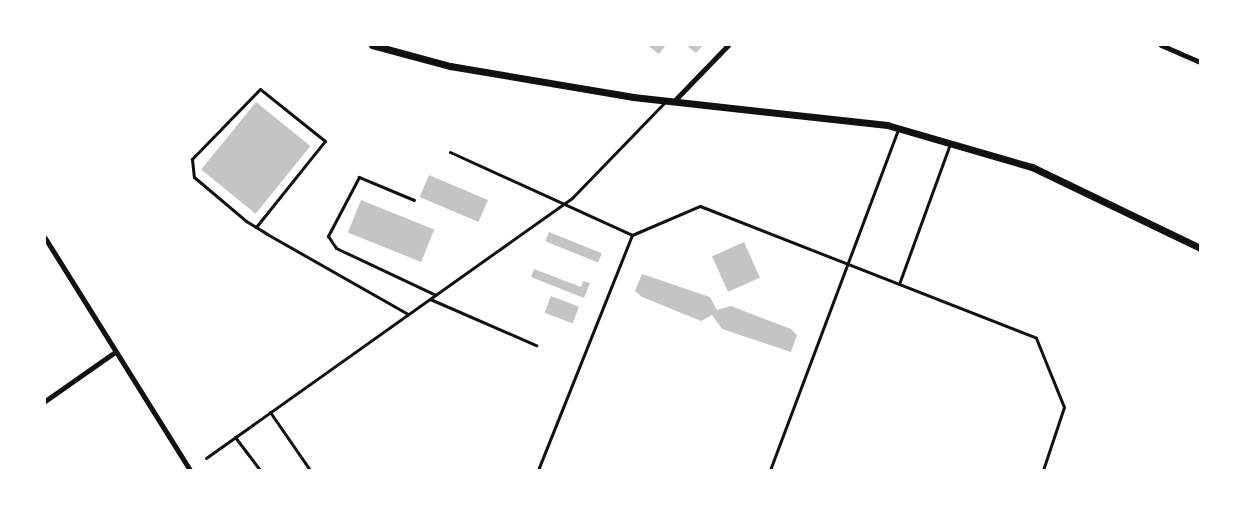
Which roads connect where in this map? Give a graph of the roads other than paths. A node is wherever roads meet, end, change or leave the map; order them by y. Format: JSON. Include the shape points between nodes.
{"nodes":[{"id":1,"x":372,"y":45,"type":"edge"},
{"id":2,"x":728,"y":45,"type":"edge"},
{"id":3,"x":1161,"y":45,"type":"edge"},
{"id":4,"x":1200,"y":62,"type":"edge"},
{"id":5,"x":671,"y":100,"type":"junction"},
{"id":6,"x":899,"y":128,"type":"junction"},
{"id":7,"x":950,"y":144,"type":"junction"},
{"id":8,"x":450,"y":152,"type":"dead end"},
{"id":9,"x":414,"y":200,"type":"dead end"},
{"id":10,"x":566,"y":203,"type":"junction"},
{"id":11,"x":256,"y":227,"type":"junction"},
{"id":12,"x":632,"y":235,"type":"junction"},
{"id":13,"x":45,"y":238,"type":"edge"},
{"id":14,"x":1200,"y":248,"type":"edge"},
{"id":15,"x":849,"y":264,"type":"junction"},
{"id":16,"x":899,"y":284,"type":"junction"},
{"id":17,"x":436,"y":295,"type":"junction"},
{"id":18,"x":430,"y":299,"type":"junction"},
{"id":19,"x":409,"y":315,"type":"junction"},
{"id":20,"x":536,"y":345,"type":"dead end"},
{"id":21,"x":116,"y":352,"type":"junction"},
{"id":22,"x":45,"y":401,"type":"edge"},
{"id":23,"x":270,"y":412,"type":"junction"},
{"id":24,"x":235,"y":437,"type":"junction"},
{"id":25,"x":206,"y":458,"type":"dead end"},
{"id":26,"x":190,"y":470,"type":"edge"},
{"id":27,"x":260,"y":470,"type":"edge"},
{"id":28,"x":310,"y":470,"type":"edge"},
{"id":29,"x":538,"y":470,"type":"edge"},
{"id":30,"x":770,"y":470,"type":"edge"},
{"id":31,"x":1042,"y":470,"type":"edge"}],
"edges":[{"from":1,"to":5,"type":"street","via":[[450,66]]},
{"from":2,"to":5,"type":"street"},
{"from":3,"to":4,"type":"street"},
{"from":5,"to":6,"type":"street"},
{"from":5,"to":10,"type":"lane"},
{"from":6,"to":7,"type":"street"},
{"from":6,"to":15,"type":"lane"},
{"from":7,"to":14,"type":"street","via":[[1032,167]]},
{"from":7,"to":16,"type":"lane"},
{"from":8,"to":10,"type":"lane"},
{"from":9,"to":17,"type":"lane","via":[[359,177],[328,236],[336,248]]},
{"from":10,"to":12,"type":"lane"},
{"from":10,"to":17,"type":"lane"},
{"from":11,"to":11,"type":"lane","via":[[325,141],[260,89],[189,167],[204,188]]},
{"from":11,"to":19,"type":"lane"},
{"from":12,"to":15,"type":"lane","via":[[696,206]]},
{"from":12,"to":29,"type":"lane"},
{"from":13,"to":21,"type":"street"},
{"from":15,"to":16,"type":"lane"},
{"from":15,"to":30,"type":"lane"},
{"from":16,"to":31,"type":"lane","via":[[1040,340],[1064,407]]},
{"from":17,"to":18,"type":"lane"},
{"from":18,"to":19,"type":"lane"},
{"from":18,"to":20,"type":"lane"},
{"from":19,"to":23,"type":"lane"},
{"from":21,"to":22,"type":"street"},
{"from":21,"to":26,"type":"street"},
{"from":23,"to":24,"type":"lane"},
{"from":23,"to":28,"type":"lane"},
{"from":24,"to":25,"type":"lane"},
{"from":24,"to":27,"type":"lane"}]}
